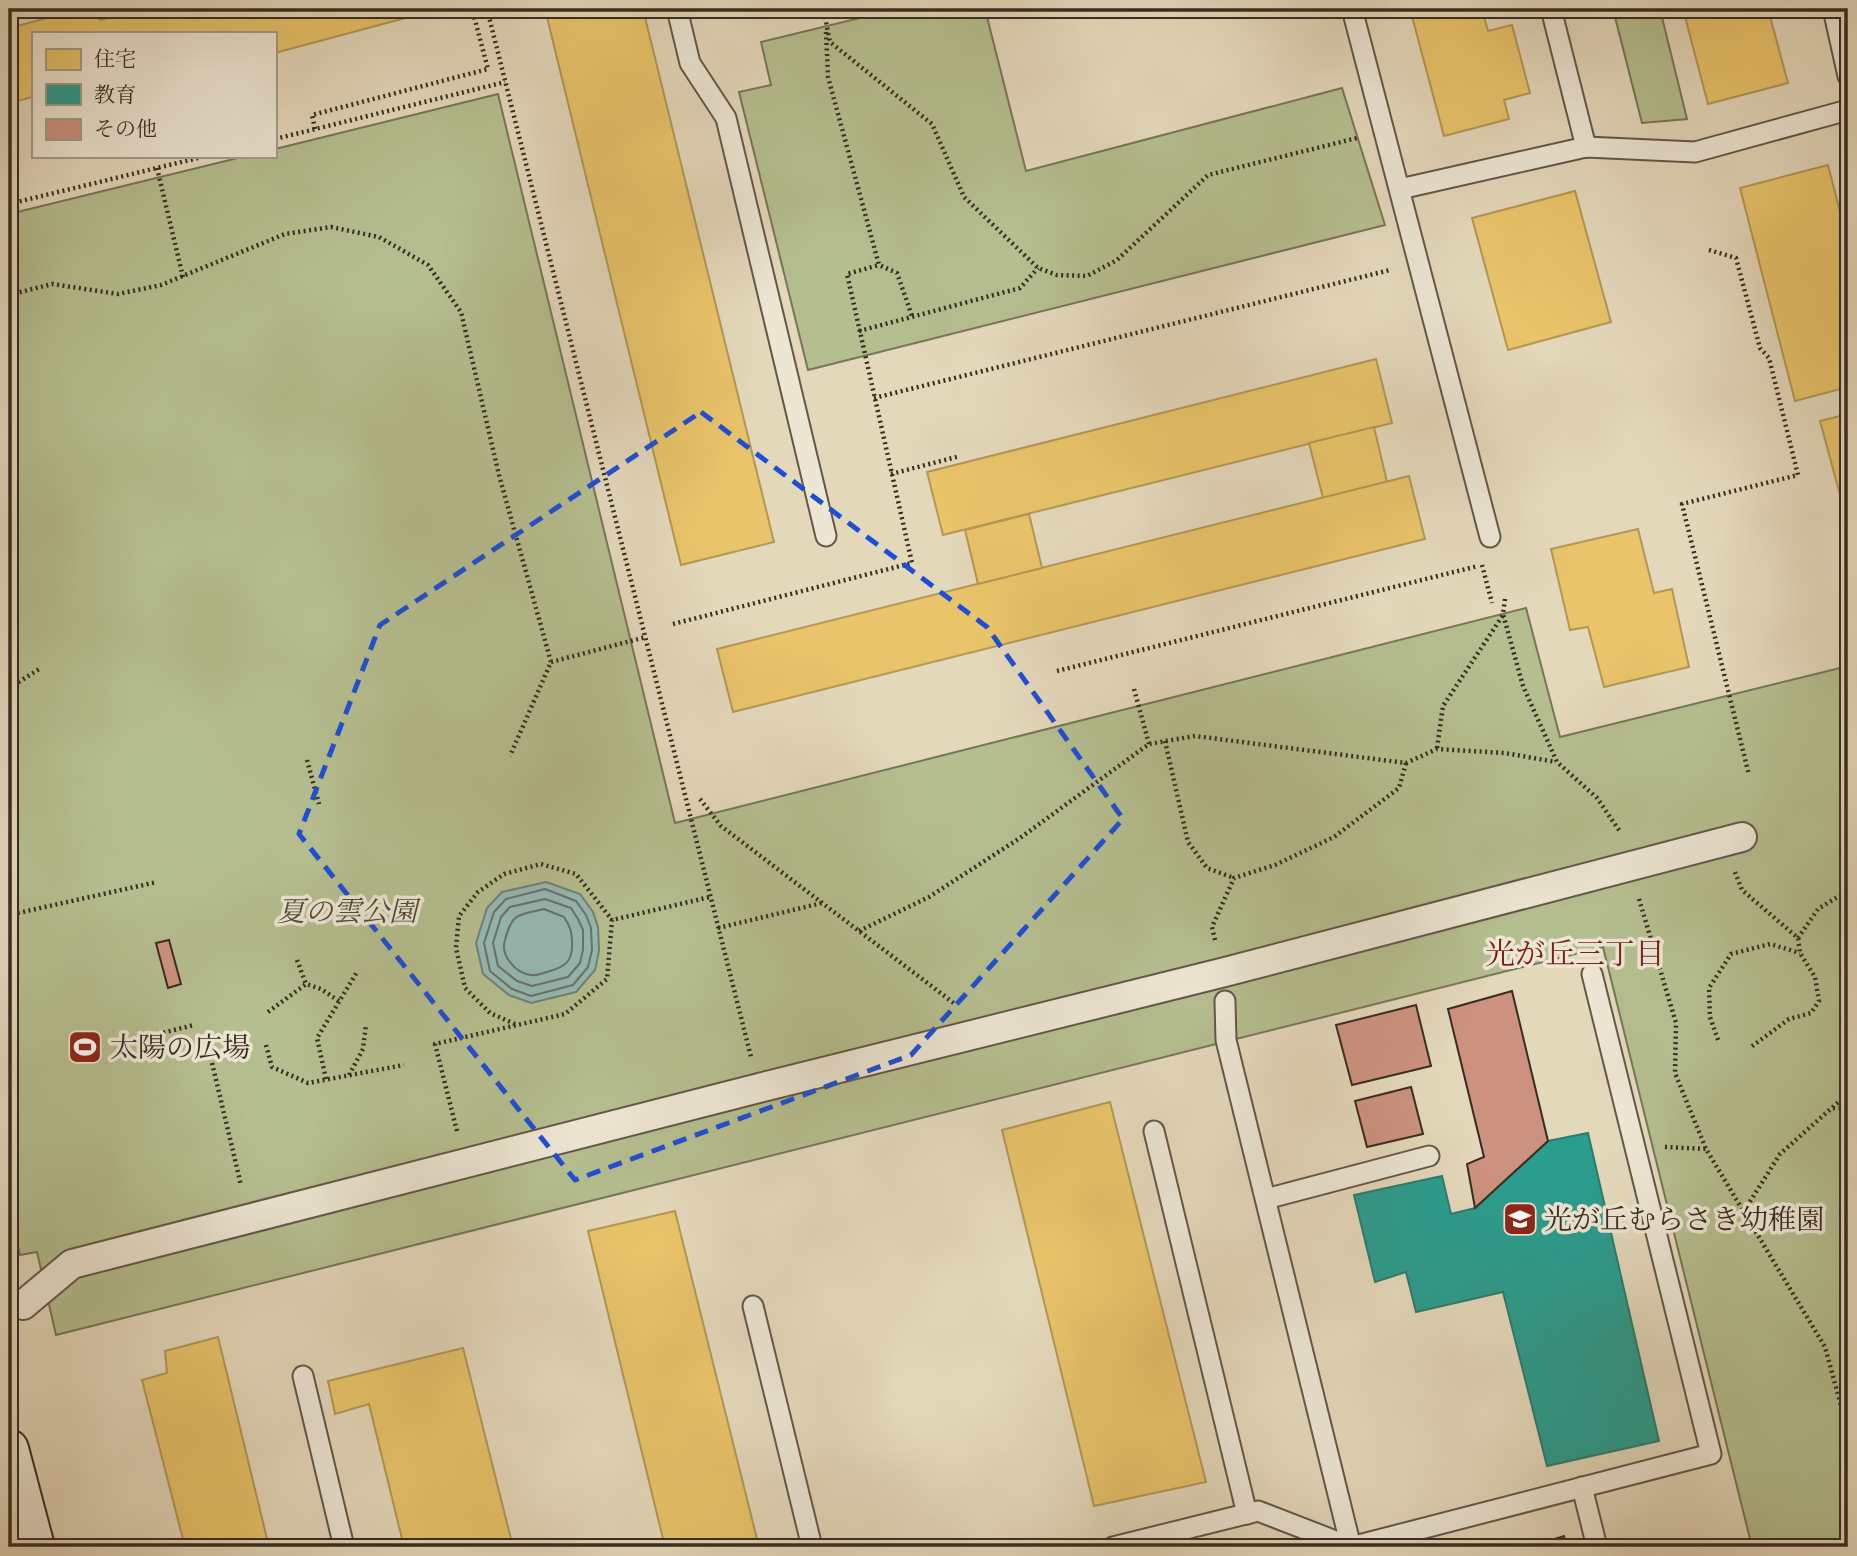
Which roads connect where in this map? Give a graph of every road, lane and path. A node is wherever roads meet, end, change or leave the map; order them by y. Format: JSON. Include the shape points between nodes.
{"nodes":[{"id":1,"x":472,"y":9,"type":"edge"},
{"id":2,"x":487,"y":9,"type":"edge"},
{"id":3,"x":677,"y":9,"type":"edge"},
{"id":4,"x":803,"y":9,"type":"edge"},
{"id":5,"x":1353,"y":9,"type":"edge"},
{"id":6,"x":1551,"y":9,"type":"edge"},
{"id":7,"x":1833,"y":9,"type":"edge"},
{"id":8,"x":825,"y":17,"type":"junction"},
{"id":9,"x":1848,"y":76,"type":"edge"},
{"id":10,"x":505,"y":82,"type":"junction"},
{"id":11,"x":1848,"y":110,"type":"edge"},
{"id":12,"x":315,"y":129,"type":"junction"},
{"id":13,"x":1360,"y":137,"type":"dead end"},
{"id":14,"x":276,"y":139,"type":"edge"},
{"id":15,"x":1586,"y":147,"type":"junction"},
{"id":16,"x":198,"y":158,"type":"edge"},
{"id":17,"x":157,"y":168,"type":"junction"},
{"id":18,"x":1400,"y":189,"type":"junction"},
{"id":19,"x":9,"y":204,"type":"edge"},
{"id":20,"x":1709,"y":250,"type":"dead end"},
{"id":21,"x":1038,"y":268,"type":"junction"},
{"id":22,"x":1391,"y":269,"type":"dead end"},
{"id":23,"x":183,"y":277,"type":"junction"},
{"id":24,"x":9,"y":295,"type":"edge"},
{"id":25,"x":912,"y":316,"type":"junction"},
{"id":26,"x":859,"y":331,"type":"dead end"},
{"id":27,"x":874,"y":398,"type":"dead end"},
{"id":28,"x":960,"y":456,"type":"dead end"},
{"id":29,"x":891,"y":474,"type":"dead end"},
{"id":30,"x":826,"y":536,"type":"dead end"},
{"id":31,"x":1490,"y":537,"type":"dead end"},
{"id":32,"x":1482,"y":565,"type":"dead end"},
{"id":33,"x":1505,"y":600,"type":"dead end"},
{"id":34,"x":1503,"y":614,"type":"junction"},
{"id":35,"x":646,"y":637,"type":"junction"},
{"id":36,"x":551,"y":662,"type":"junction"},
{"id":37,"x":41,"y":668,"type":"dead end"},
{"id":38,"x":1056,"y":671,"type":"dead end"},
{"id":39,"x":9,"y":688,"type":"edge"},
{"id":40,"x":1134,"y":689,"type":"dead end"},
{"id":41,"x":1165,"y":741,"type":"junction"},
{"id":42,"x":1149,"y":744,"type":"junction"},
{"id":43,"x":1437,"y":749,"type":"junction"},
{"id":44,"x":510,"y":756,"type":"dead end"},
{"id":45,"x":307,"y":760,"type":"dead end"},
{"id":46,"x":1557,"y":762,"type":"junction"},
{"id":47,"x":1406,"y":763,"type":"junction"},
{"id":48,"x":1749,"y":775,"type":"dead end"},
{"id":49,"x":700,"y":799,"type":"dead end"},
{"id":50,"x":319,"y":804,"type":"dead end"},
{"id":51,"x":1733,"y":840,"type":"joint"},
{"id":52,"x":1630,"y":866,"type":"junction"},
{"id":53,"x":1848,"y":876,"type":"edge"},
{"id":54,"x":1234,"y":878,"type":"junction"},
{"id":55,"x":9,"y":881,"type":"edge"},
{"id":56,"x":157,"y":882,"type":"dead end"},
{"id":57,"x":1844,"y":893,"type":"junction"},
{"id":58,"x":710,"y":897,"type":"junction"},
{"id":59,"x":822,"y":903,"type":"junction"},
{"id":60,"x":612,"y":920,"type":"junction"},
{"id":61,"x":718,"y":928,"type":"junction"},
{"id":62,"x":859,"y":931,"type":"junction"},
{"id":63,"x":1798,"y":937,"type":"junction"},
{"id":64,"x":1848,"y":937,"type":"edge"},
{"id":65,"x":1800,"y":953,"type":"junction"},
{"id":66,"x":298,"y":960,"type":"dead end"},
{"id":67,"x":357,"y":972,"type":"dead end"},
{"id":68,"x":1225,"y":972,"type":"junction"},
{"id":69,"x":1592,"y":974,"type":"dead end"},
{"id":70,"x":306,"y":984,"type":"junction"},
{"id":71,"x":339,"y":1001,"type":"junction"},
{"id":72,"x":1225,"y":1001,"type":"dead end"},
{"id":73,"x":268,"y":1012,"type":"dead end"},
{"id":74,"x":366,"y":1024,"type":"dead end"},
{"id":75,"x":194,"y":1025,"type":"dead end"},
{"id":76,"x":517,"y":1025,"type":"junction"},
{"id":77,"x":982,"y":1032,"type":"junction"},
{"id":78,"x":158,"y":1034,"type":"dead end"},
{"id":79,"x":1718,"y":1040,"type":"dead end"},
{"id":80,"x":265,"y":1045,"type":"dead end"},
{"id":81,"x":1751,"y":1048,"type":"dead end"},
{"id":82,"x":212,"y":1063,"type":"dead end"},
{"id":83,"x":404,"y":1065,"type":"dead end"},
{"id":84,"x":349,"y":1075,"type":"junction"},
{"id":85,"x":326,"y":1079,"type":"junction"},
{"id":86,"x":1848,"y":1084,"type":"edge"},
{"id":87,"x":758,"y":1088,"type":"junction"},
{"id":88,"x":1833,"y":1108,"type":"junction"},
{"id":89,"x":1848,"y":1109,"type":"edge"},
{"id":90,"x":1154,"y":1132,"type":"dead end"},
{"id":91,"x":1659,"y":1146,"type":"dead end"},
{"id":92,"x":1706,"y":1149,"type":"junction"},
{"id":93,"x":1429,"y":1156,"type":"dead end"},
{"id":94,"x":465,"y":1163,"type":"junction"},
{"id":95,"x":1266,"y":1199,"type":"junction"},
{"id":96,"x":1744,"y":1210,"type":"junction"},
{"id":97,"x":249,"y":1218,"type":"junction"},
{"id":98,"x":23,"y":1305,"type":"dead end"},
{"id":99,"x":753,"y":1306,"type":"dead end"},
{"id":100,"x":303,"y":1377,"type":"dead end"},
{"id":101,"x":1848,"y":1431,"type":"edge"},
{"id":102,"x":9,"y":1449,"type":"edge"},
{"id":103,"x":1582,"y":1487,"type":"junction"},
{"id":104,"x":1247,"y":1514,"type":"junction"},
{"id":105,"x":35,"y":1547,"type":"edge"},
{"id":106,"x":344,"y":1547,"type":"edge"},
{"id":107,"x":812,"y":1547,"type":"edge"},
{"id":108,"x":1113,"y":1547,"type":"edge"},
{"id":109,"x":1351,"y":1547,"type":"edge"},
{"id":110,"x":1597,"y":1547,"type":"edge"}],
"edges":[{"from":1,"to":12,"type":"path","via":[[488,69],[312,115]]},
{"from":2,"to":10,"type":"path"},
{"from":3,"to":30,"type":"lane","via":[[690,63],[726,118]]},
{"from":4,"to":8,"type":"path"},
{"from":5,"to":18,"type":"lane"},
{"from":6,"to":15,"type":"lane"},
{"from":7,"to":9,"type":"lane"},
{"from":8,"to":21,"type":"path","via":[[830,42],[933,124],[964,197]]},
{"from":8,"to":25,"type":"path","via":[[828,77],[879,265],[897,273]]},
{"from":10,"to":12,"type":"path"},
{"from":10,"to":35,"type":"path"},
{"from":11,"to":15,"type":"lane","via":[[1695,152]]},
{"from":12,"to":14,"type":"path"},
{"from":13,"to":21,"type":"path","via":[[1208,175],[1117,260],[1087,276],[1057,275]]},
{"from":15,"to":18,"type":"lane"},
{"from":16,"to":17,"type":"path"},
{"from":17,"to":19,"type":"path"},
{"from":17,"to":23,"type":"path"},
{"from":18,"to":31,"type":"lane"},
{"from":20,"to":48,"type":"path","via":[[1736,258],[1760,348],[1769,359],[1798,475],[1682,504]]},
{"from":21,"to":25,"type":"path","via":[[1020,288]]},
{"from":22,"to":27,"type":"path"},
{"from":23,"to":24,"type":"path","via":[[118,293],[52,284]]},
{"from":23,"to":36,"type":"path","via":[[285,234],[331,227],[379,237],[428,265],[461,312],[499,475]]},
{"from":25,"to":26,"type":"path"},
{"from":28,"to":29,"type":"path"},
{"from":32,"to":38,"type":"path"},
{"from":33,"to":34,"type":"path"},
{"from":34,"to":43,"type":"path","via":[[1443,706]]},
{"from":34,"to":46,"type":"path","via":[[1523,686]]},
{"from":35,"to":36,"type":"path"},
{"from":35,"to":58,"type":"path"},
{"from":36,"to":44,"type":"path"},
{"from":37,"to":39,"type":"path"},
{"from":40,"to":42,"type":"path"},
{"from":41,"to":42,"type":"path"},
{"from":41,"to":47,"type":"path","via":[[1195,736]]},
{"from":41,"to":54,"type":"path","via":[[1188,842],[1207,868]]},
{"from":42,"to":62,"type":"path","via":[[1009,846],[929,897]]},
{"from":43,"to":46,"type":"path"},
{"from":43,"to":47,"type":"path"},
{"from":45,"to":50,"type":"path"},
{"from":46,"to":52,"type":"path","via":[[1597,798],[1624,838]]},
{"from":47,"to":54,"type":"path","via":[[1399,788],[1334,837],[1275,865]]},
{"from":49,"to":59,"type":"path","via":[[721,826]]},
{"from":51,"to":52,"type":"street"},
{"from":51,"to":63,"type":"path","via":[[1742,890]]},
{"from":52,"to":68,"type":"street"},
{"from":52,"to":92,"type":"path","via":[[1676,1023],[1675,1073]]},
{"from":53,"to":57,"type":"path"},
{"from":54,"to":68,"type":"path","via":[[1212,927]]},
{"from":55,"to":56,"type":"path","via":[[18,913]]},
{"from":57,"to":63,"type":"path","via":[[1818,909]]},
{"from":57,"to":64,"type":"path"},
{"from":58,"to":60,"type":"path"},
{"from":58,"to":61,"type":"path"},
{"from":59,"to":61,"type":"path"},
{"from":59,"to":62,"type":"path"},
{"from":60,"to":76,"type":"path","via":[[607,979],[565,1014]]},
{"from":60,"to":76,"type":"path","via":[[576,874],[541,864],[504,874],[478,892],[458,916],[456,948],[465,988],[489,1013]]},
{"from":61,"to":87,"type":"path"},
{"from":62,"to":77,"type":"path","via":[[958,1006]]},
{"from":63,"to":65,"type":"path"},
{"from":65,"to":79,"type":"path","via":[[1770,944],[1731,954],[1709,988],[1710,1017]]},
{"from":65,"to":81,"type":"path","via":[[1815,977],[1819,1001],[1811,1013],[1789,1019]]},
{"from":66,"to":70,"type":"path"},
{"from":67,"to":71,"type":"path"},
{"from":68,"to":77,"type":"street"},
{"from":69,"to":103,"type":"lane","via":[[1711,1454]]},
{"from":70,"to":71,"type":"path"},
{"from":70,"to":73,"type":"path"},
{"from":71,"to":85,"type":"path","via":[[317,1038]]},
{"from":72,"to":95,"type":"lane","via":[[1226,1041]]},
{"from":74,"to":84,"type":"path","via":[[363,1049]]},
{"from":75,"to":78,"type":"path"},
{"from":76,"to":94,"type":"path","via":[[435,1044]]},
{"from":77,"to":87,"type":"street"},
{"from":80,"to":85,"type":"path","via":[[272,1067],[308,1083]]},
{"from":82,"to":97,"type":"path"},
{"from":83,"to":84,"type":"path"},
{"from":84,"to":85,"type":"path"},
{"from":86,"to":88,"type":"path"},
{"from":87,"to":94,"type":"street"},
{"from":88,"to":89,"type":"path"},
{"from":88,"to":96,"type":"path","via":[[1780,1154]]},
{"from":90,"to":104,"type":"lane"},
{"from":91,"to":92,"type":"path"},
{"from":92,"to":96,"type":"path"},
{"from":93,"to":95,"type":"lane"},
{"from":94,"to":97,"type":"street"},
{"from":95,"to":109,"type":"lane"},
{"from":96,"to":101,"type":"path","via":[[1825,1347]]},
{"from":97,"to":98,"type":"street","via":[[72,1264]]},
{"from":99,"to":107,"type":"lane"},
{"from":100,"to":106,"type":"lane"},
{"from":102,"to":105,"type":"main road"},
{"from":103,"to":109,"type":"lane"},
{"from":103,"to":110,"type":"lane"},
{"from":104,"to":108,"type":"lane"},
{"from":104,"to":109,"type":"lane","via":[[1258,1511]]}]}
